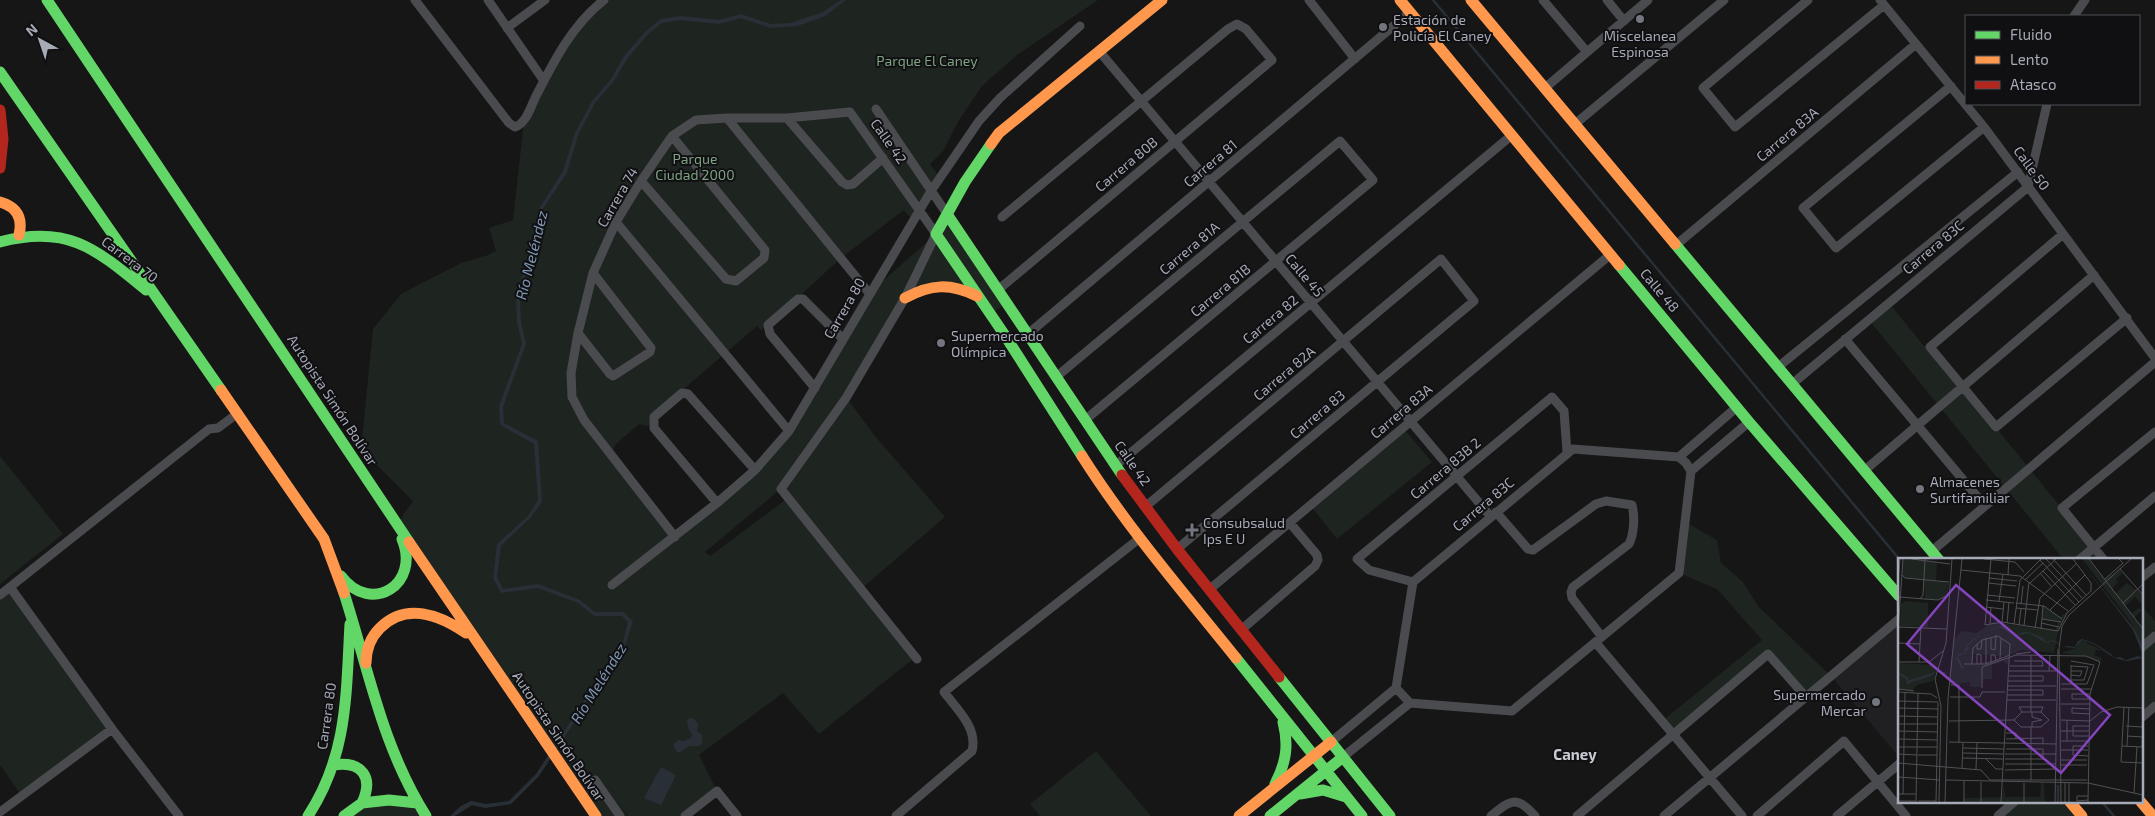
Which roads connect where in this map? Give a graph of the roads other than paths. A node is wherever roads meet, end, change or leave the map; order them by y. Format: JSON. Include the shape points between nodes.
{"nodes":[{"id":1,"x":47,"y":0,"type":"edge"},
{"id":2,"x":415,"y":0,"type":"edge"},
{"id":3,"x":488,"y":0,"type":"edge"},
{"id":4,"x":545,"y":0,"type":"edge"},
{"id":5,"x":604,"y":0,"type":"edge"},
{"id":6,"x":1162,"y":0,"type":"edge"},
{"id":7,"x":1309,"y":0,"type":"edge"},
{"id":8,"x":1400,"y":0,"type":"edge"},
{"id":9,"x":1543,"y":0,"type":"edge"},
{"id":10,"x":1607,"y":0,"type":"edge"},
{"id":11,"x":1648,"y":0,"type":"edge"},
{"id":12,"x":1808,"y":0,"type":"edge"},
{"id":13,"x":2085,"y":0,"type":"edge"},
{"id":14,"x":1476,"y":2,"type":"edge"},
{"id":15,"x":1717,"y":2,"type":"edge"},
{"id":16,"x":1882,"y":3,"type":"edge"},
{"id":17,"x":1410,"y":12,"type":"junction"},
{"id":18,"x":2075,"y":15,"type":"edge"},
{"id":19,"x":1624,"y":21,"type":"junction"},
{"id":20,"x":1080,"y":26,"type":"dead end"},
{"id":21,"x":507,"y":28,"type":"junction"},
{"id":22,"x":1916,"y":44,"type":"junction"},
{"id":23,"x":1099,"y":51,"type":"junction"},
{"id":24,"x":1587,"y":52,"type":"junction"},
{"id":25,"x":1355,"y":59,"type":"junction"},
{"id":26,"x":0,"y":72,"type":"edge"},
{"id":27,"x":544,"y":81,"type":"junction"},
{"id":28,"x":1951,"y":86,"type":"junction"},
{"id":29,"x":1545,"y":88,"type":"junction"},
{"id":30,"x":1141,"y":101,"type":"junction"},
{"id":31,"x":1965,"y":103,"type":"edge"},
{"id":32,"x":1966,"y":105,"type":"edge"},
{"id":33,"x":2047,"y":105,"type":"edge"},
{"id":34,"x":876,"y":109,"type":"dead end"},
{"id":35,"x":0,"y":110,"type":"edge"},
{"id":36,"x":850,"y":112,"type":"joint"},
{"id":37,"x":727,"y":118,"type":"junction"},
{"id":38,"x":787,"y":118,"type":"junction"},
{"id":39,"x":1575,"y":124,"type":"junction"},
{"id":40,"x":2,"y":125,"type":"edge"},
{"id":41,"x":1984,"y":127,"type":"junction"},
{"id":42,"x":1512,"y":134,"type":"junction"},
{"id":43,"x":672,"y":136,"type":"junction"},
{"id":44,"x":1175,"y":141,"type":"junction"},
{"id":45,"x":1340,"y":141,"type":"joint"},
{"id":46,"x":883,"y":158,"type":"junction"},
{"id":47,"x":0,"y":168,"type":"edge"},
{"id":48,"x":2018,"y":172,"type":"junction"},
{"id":49,"x":641,"y":181,"type":"junction"},
{"id":50,"x":1209,"y":182,"type":"junction"},
{"id":51,"x":2028,"y":187,"type":"junction"},
{"id":52,"x":931,"y":191,"type":"junction"},
{"id":53,"x":0,"y":202,"type":"edge"},
{"id":54,"x":920,"y":211,"type":"junction"},
{"id":55,"x":947,"y":214,"type":"junction"},
{"id":56,"x":1002,"y":217,"type":"dead end"},
{"id":57,"x":616,"y":222,"type":"junction"},
{"id":58,"x":1243,"y":222,"type":"junction"},
{"id":59,"x":936,"y":234,"type":"junction"},
{"id":60,"x":2063,"y":234,"type":"junction"},
{"id":61,"x":19,"y":235,"type":"junction"},
{"id":62,"x":0,"y":242,"type":"edge"},
{"id":63,"x":1676,"y":245,"type":"junction"},
{"id":64,"x":1611,"y":254,"type":"junction"},
{"id":65,"x":1276,"y":261,"type":"junction"},
{"id":66,"x":592,"y":273,"type":"junction"},
{"id":67,"x":2094,"y":275,"type":"junction"},
{"id":68,"x":998,"y":290,"type":"junction"},
{"id":69,"x":869,"y":294,"type":"junction"},
{"id":70,"x":154,"y":296,"type":"junction"},
{"id":71,"x":978,"y":297,"type":"junction"},
{"id":72,"x":905,"y":298,"type":"junction"},
{"id":73,"x":1474,"y":301,"type":"joint"},
{"id":74,"x":1311,"y":303,"type":"junction"},
{"id":75,"x":2126,"y":318,"type":"junction"},
{"id":76,"x":578,"y":333,"type":"junction"},
{"id":77,"x":1028,"y":334,"type":"junction"},
{"id":78,"x":843,"y":339,"type":"junction"},
{"id":79,"x":1845,"y":339,"type":"junction"},
{"id":80,"x":1343,"y":342,"type":"junction"},
{"id":81,"x":2155,"y":358,"type":"edge"},
{"id":82,"x":2155,"y":362,"type":"edge"},
{"id":83,"x":1778,"y":368,"type":"junction"},
{"id":84,"x":1056,"y":377,"type":"junction"},
{"id":85,"x":1377,"y":382,"type":"junction"},
{"id":86,"x":1792,"y":384,"type":"junction"},
{"id":87,"x":1962,"y":387,"type":"junction"},
{"id":88,"x":815,"y":388,"type":"junction"},
{"id":89,"x":1737,"y":407,"type":"junction"},
{"id":90,"x":238,"y":413,"type":"junction"},
{"id":91,"x":1085,"y":420,"type":"junction"},
{"id":92,"x":1410,"y":422,"type":"junction"},
{"id":93,"x":1750,"y":422,"type":"junction"},
{"id":94,"x":1917,"y":426,"type":"junction"},
{"id":95,"x":789,"y":431,"type":"junction"},
{"id":96,"x":2155,"y":432,"type":"edge"},
{"id":97,"x":1568,"y":452,"type":"junction"},
{"id":98,"x":1678,"y":457,"type":"junction"},
{"id":99,"x":1116,"y":466,"type":"junction"},
{"id":100,"x":755,"y":470,"type":"junction"},
{"id":101,"x":1864,"y":470,"type":"junction"},
{"id":102,"x":1692,"y":471,"type":"junction"},
{"id":103,"x":1456,"y":476,"type":"junction"},
{"id":104,"x":2155,"y":496,"type":"edge"},
{"id":105,"x":717,"y":503,"type":"junction"},
{"id":106,"x":1985,"y":506,"type":"junction"},
{"id":107,"x":1146,"y":507,"type":"junction"},
{"id":108,"x":1494,"y":515,"type":"junction"},
{"id":109,"x":1290,"y":523,"type":"junction"},
{"id":110,"x":397,"y":524,"type":"junction"},
{"id":111,"x":675,"y":537,"type":"junction"},
{"id":112,"x":1140,"y":538,"type":"junction"},
{"id":113,"x":2094,"y":548,"type":"junction"},
{"id":114,"x":1177,"y":549,"type":"junction"},
{"id":115,"x":329,"y":551,"type":"junction"},
{"id":116,"x":1935,"y":556,"type":"edge"},
{"id":117,"x":2082,"y":558,"type":"edge"},
{"id":118,"x":2102,"y":558,"type":"edge"},
{"id":119,"x":2155,"y":567,"type":"edge"},
{"id":120,"x":2142,"y":577,"type":"edge"},
{"id":121,"x":1413,"y":582,"type":"junction"},
{"id":122,"x":612,"y":585,"type":"dead end"},
{"id":123,"x":10,"y":586,"type":"junction"},
{"id":124,"x":1210,"y":589,"type":"junction"},
{"id":125,"x":0,"y":595,"type":"edge"},
{"id":126,"x":1898,"y":595,"type":"edge"},
{"id":127,"x":351,"y":614,"type":"junction"},
{"id":128,"x":1898,"y":620,"type":"edge"},
{"id":129,"x":1241,"y":630,"type":"junction"},
{"id":130,"x":2155,"y":636,"type":"edge"},
{"id":131,"x":1599,"y":640,"type":"junction"},
{"id":132,"x":476,"y":641,"type":"junction"},
{"id":133,"x":2142,"y":647,"type":"edge"},
{"id":134,"x":917,"y":659,"type":"dead end"},
{"id":135,"x":368,"y":679,"type":"junction"},
{"id":136,"x":1396,"y":688,"type":"junction"},
{"id":137,"x":1806,"y":697,"type":"junction"},
{"id":138,"x":1410,"y":703,"type":"junction"},
{"id":139,"x":2155,"y":706,"type":"edge"},
{"id":140,"x":1276,"y":708,"type":"junction"},
{"id":141,"x":2142,"y":717,"type":"edge"},
{"id":142,"x":112,"y":729,"type":"junction"},
{"id":143,"x":1673,"y":735,"type":"junction"},
{"id":144,"x":1331,"y":742,"type":"junction"},
{"id":145,"x":1314,"y":756,"type":"junction"},
{"id":146,"x":1343,"y":758,"type":"junction"},
{"id":147,"x":334,"y":765,"type":"junction"},
{"id":148,"x":1898,"y":765,"type":"edge"},
{"id":149,"x":1326,"y":771,"type":"junction"},
{"id":150,"x":1709,"y":778,"type":"junction"},
{"id":151,"x":595,"y":780,"type":"dead end"},
{"id":152,"x":1878,"y":782,"type":"junction"},
{"id":153,"x":1265,"y":795,"type":"junction"},
{"id":154,"x":1347,"y":797,"type":"junction"},
{"id":155,"x":1294,"y":798,"type":"junction"},
{"id":156,"x":362,"y":803,"type":"junction"},
{"id":157,"x":417,"y":803,"type":"junction"},
{"id":158,"x":2142,"y":803,"type":"edge"},
{"id":159,"x":2012,"y":804,"type":"edge"},
{"id":160,"x":2072,"y":804,"type":"edge"},
{"id":161,"x":0,"y":812,"type":"edge"},
{"id":162,"x":425,"y":815,"type":"edge"},
{"id":163,"x":179,"y":816,"type":"edge"},
{"id":164,"x":308,"y":816,"type":"edge"},
{"id":165,"x":344,"y":816,"type":"edge"},
{"id":166,"x":596,"y":816,"type":"edge"},
{"id":167,"x":620,"y":816,"type":"edge"},
{"id":168,"x":685,"y":816,"type":"edge"},
{"id":169,"x":737,"y":816,"type":"edge"},
{"id":170,"x":896,"y":816,"type":"edge"},
{"id":171,"x":1239,"y":816,"type":"edge"},
{"id":172,"x":1270,"y":816,"type":"edge"},
{"id":173,"x":1362,"y":816,"type":"edge"},
{"id":174,"x":1390,"y":816,"type":"edge"},
{"id":175,"x":1491,"y":816,"type":"edge"},
{"id":176,"x":1535,"y":816,"type":"edge"},
{"id":177,"x":1577,"y":816,"type":"edge"},
{"id":178,"x":1664,"y":816,"type":"edge"},
{"id":179,"x":1742,"y":816,"type":"edge"},
{"id":180,"x":1757,"y":816,"type":"edge"},
{"id":181,"x":1837,"y":816,"type":"edge"},
{"id":182,"x":1906,"y":816,"type":"edge"},
{"id":183,"x":1998,"y":816,"type":"edge"},
{"id":184,"x":2082,"y":816,"type":"edge"},
{"id":185,"x":2153,"y":816,"type":"edge"}],
"edges":[{"from":1,"to":110,"type":"main road","name":"Autopista Simón Bolívar"},
{"from":2,"to":27,"type":"street","via":[[507,121],[515,127],[524,120]]},
{"from":3,"to":21,"type":"street"},
{"from":4,"to":21,"type":"street"},
{"from":5,"to":27,"type":"street","via":[[573,31]]},
{"from":6,"to":23,"type":"main road"},
{"from":7,"to":25,"type":"street"},
{"from":8,"to":17,"type":"main road","name":"Calle 48"},
{"from":9,"to":24,"type":"street"},
{"from":10,"to":19,"type":"street"},
{"from":11,"to":19,"type":"street"},
{"from":12,"to":16,"type":"street","via":[[1703,88],[1735,127]]},
{"from":13,"to":18,"type":"street"},
{"from":14,"to":29,"type":"main road"},
{"from":15,"to":39,"type":"street"},
{"from":16,"to":22,"type":"street","name":"Calle 50"},
{"from":17,"to":25,"type":"street","name":"Carrera 81"},
{"from":17,"to":42,"type":"main road","name":"Calle 48"},
{"from":19,"to":24,"type":"street"},
{"from":20,"to":52,"type":"street","name":"Carrera 80","via":[[995,104]]},
{"from":21,"to":27,"type":"street"},
{"from":22,"to":28,"type":"street","name":"Calle 50"},
{"from":22,"to":63,"type":"street","name":"Carrera 83A"},
{"from":23,"to":30,"type":"street","name":"Calle 45"},
{"from":23,"to":55,"type":"main road","via":[[999,133],[978,158]]},
{"from":24,"to":29,"type":"street"},
{"from":25,"to":50,"type":"street","name":"Carrera 81"},
{"from":26,"to":70,"type":"main road"},
{"from":28,"to":31,"type":"street","name":"Calle 50"},
{"from":28,"to":41,"type":"street","via":[[1802,208],[1836,248]]},
{"from":29,"to":39,"type":"main road"},
{"from":30,"to":44,"type":"street","name":"Calle 45"},
{"from":30,"to":44,"type":"street","name":"Carrera 80B","via":[[1228,29],[1237,24],[1246,29],[1272,60]]},
{"from":30,"to":56,"type":"street"},
{"from":32,"to":41,"type":"street","name":"Calle 50"},
{"from":33,"to":51,"type":"street"},
{"from":34,"to":52,"type":"street","name":"Calle 42"},
{"from":35,"to":40,"type":"main road"},
{"from":36,"to":38,"type":"street","name":"Carrera 74"},
{"from":36,"to":46,"type":"street","name":"Calle 42"},
{"from":37,"to":38,"type":"street","name":"Carrera 74"},
{"from":37,"to":43,"type":"street","name":"Carrera 74","via":[[696,120]]},
{"from":37,"to":69,"type":"street"},
{"from":38,"to":46,"type":"street","via":[[847,185],[853,184]]},
{"from":39,"to":63,"type":"main road"},
{"from":40,"to":47,"type":"main road"},
{"from":41,"to":48,"type":"street","name":"Calle 50"},
{"from":42,"to":64,"type":"main road","name":"Calle 48"},
{"from":42,"to":74,"type":"street","name":"Carrera 82"},
{"from":43,"to":49,"type":"street","name":"Carrera 74"},
{"from":43,"to":49,"type":"street","via":[[765,250],[764,258],[736,281],[726,279]]},
{"from":44,"to":50,"type":"street","name":"Calle 45"},
{"from":44,"to":68,"type":"street","name":"Carrera 80B"},
{"from":45,"to":58,"type":"street","name":"Carrera 81A"},
{"from":45,"to":65,"type":"street","name":"Carrera 81B","via":[[1373,180]]},
{"from":46,"to":54,"type":"street","name":"Calle 42"},
{"from":48,"to":51,"type":"street","name":"Calle 50"},
{"from":48,"to":83,"type":"street","name":"Carrera 83C"},
{"from":49,"to":57,"type":"street","name":"Carrera 74"},
{"from":50,"to":58,"type":"street","name":"Calle 45"},
{"from":50,"to":77,"type":"street","name":"Carrera 81"},
{"from":51,"to":60,"type":"street","name":"Calle 50"},
{"from":51,"to":79,"type":"street","name":"Carrera 83C"},
{"from":52,"to":54,"type":"street","name":"Carrera 80"},
{"from":52,"to":55,"type":"street","name":"Calle 42"},
{"from":53,"to":61,"type":"main road","via":[[13,207],[18,213]]},
{"from":54,"to":59,"type":"street","name":"Calle 42"},
{"from":54,"to":69,"type":"street","name":"Carrera 80"},
{"from":55,"to":59,"type":"main road"},
{"from":55,"to":68,"type":"main road","name":"Calle 42"},
{"from":57,"to":66,"type":"street","name":"Carrera 74"},
{"from":57,"to":95,"type":"street"},
{"from":58,"to":65,"type":"street","name":"Calle 45"},
{"from":58,"to":84,"type":"street","name":"Carrera 81A"},
{"from":59,"to":71,"type":"main road","name":"Calle 42"},
{"from":59,"to":72,"type":"street"},
{"from":60,"to":67,"type":"street","name":"Calle 50"},
{"from":60,"to":87,"type":"street","via":[[1930,348]]},
{"from":61,"to":62,"type":"main road","name":"Carrera 70"},
{"from":61,"to":70,"type":"main road","name":"Carrera 70","via":[[46,235],[84,245],[114,262]]},
{"from":63,"to":83,"type":"main road"},
{"from":64,"to":89,"type":"main road","name":"Calle 48"},
{"from":64,"to":92,"type":"street","name":"Carrera 83A"},
{"from":65,"to":74,"type":"street","name":"Calle 45"},
{"from":65,"to":91,"type":"street","name":"Carrera 81B"},
{"from":66,"to":76,"type":"street","name":"Carrera 74"},
{"from":66,"to":76,"type":"street","via":[[651,348],[650,352],[613,376]]},
{"from":67,"to":75,"type":"street","name":"Calle 50"},
{"from":67,"to":87,"type":"street"},
{"from":68,"to":77,"type":"main road","name":"Calle 42"},
{"from":69,"to":78,"type":"street","name":"Carrera 80"},
{"from":70,"to":90,"type":"main road"},
{"from":71,"to":72,"type":"main road","via":[[961,288],[942,284],[922,288]]},
{"from":71,"to":112,"type":"main road","name":"Calle 42","via":[[1094,476]]},
{"from":72,"to":134,"type":"street","via":[[846,398],[781,489]]},
{"from":73,"to":80,"type":"street","name":"Carrera 82A","via":[[1441,260]]},
{"from":73,"to":85,"type":"street","name":"Carrera 83"},
{"from":74,"to":80,"type":"street","name":"Calle 45"},
{"from":74,"to":99,"type":"street","name":"Carrera 82"},
{"from":75,"to":81,"type":"street","name":"Calle 50"},
{"from":75,"to":87,"type":"street","via":[[1996,427]]},
{"from":76,"to":111,"type":"street","name":"Carrera 74","via":[[571,373],[572,397],[584,420]]},
{"from":77,"to":84,"type":"main road","name":"Calle 42"},
{"from":78,"to":88,"type":"street","name":"Carrera 80"},
{"from":78,"to":88,"type":"street","via":[[803,299],[798,299],[768,325],[768,330]]},
{"from":79,"to":86,"type":"street","name":"Carrera 83C"},
{"from":79,"to":94,"type":"street"},
{"from":80,"to":85,"type":"street","name":"Calle 45"},
{"from":80,"to":107,"type":"street","name":"Carrera 82A"},
{"from":82,"to":106,"type":"street"},
{"from":83,"to":86,"type":"main road"},
{"from":84,"to":91,"type":"main road","name":"Calle 42"},
{"from":85,"to":92,"type":"street","name":"Calle 45"},
{"from":85,"to":114,"type":"street","name":"Carrera 83"},
{"from":86,"to":101,"type":"main road"},
{"from":87,"to":94,"type":"street"},
{"from":88,"to":95,"type":"street","name":"Carrera 80"},
{"from":89,"to":93,"type":"main road","name":"Calle 48"},
{"from":89,"to":98,"type":"street"},
{"from":90,"to":115,"type":"main road"},
{"from":90,"to":123,"type":"street","via":[[218,428],[209,429]]},
{"from":91,"to":99,"type":"main road","name":"Calle 42"},
{"from":92,"to":103,"type":"street","name":"Calle 45"},
{"from":92,"to":109,"type":"street","name":"Carrera 83A"},
{"from":93,"to":102,"type":"street"},
{"from":93,"to":126,"type":"main road","name":"Calle 48"},
{"from":94,"to":101,"type":"street"},
{"from":94,"to":106,"type":"street"},
{"from":95,"to":100,"type":"street","name":"Carrera 80"},
{"from":96,"to":113,"type":"street","via":[[2062,508]]},
{"from":97,"to":98,"type":"street","via":[[1579,448]]},
{"from":97,"to":103,"type":"street","name":"Carrera 83B 2","via":[[1564,411],[1552,397]]},
{"from":97,"to":108,"type":"street","name":"Carrera 83C"},
{"from":98,"to":102,"type":"street"},
{"from":99,"to":107,"type":"main road","name":"Calle 42"},
{"from":100,"to":105,"type":"street","name":"Carrera 80"},
{"from":100,"to":105,"type":"street","via":[[688,394],[682,393],[654,417],[654,428]]},
{"from":101,"to":116,"type":"main road"},
{"from":102,"to":131,"type":"street","via":[[1679,573]]},
{"from":103,"to":108,"type":"street","name":"Calle 45"},
{"from":103,"to":121,"type":"street","name":"Carrera 83B 2","via":[[1357,559],[1369,570]]},
{"from":104,"to":113,"type":"street"},
{"from":105,"to":111,"type":"street","name":"Carrera 80"},
{"from":106,"to":116,"type":"street"},
{"from":107,"to":114,"type":"main road","name":"Calle 42"},
{"from":108,"to":121,"type":"street","name":"Carrera 83C"},
{"from":108,"to":131,"type":"street","name":"Calle 45","via":[[1528,549],[1533,550],[1596,504],[1606,501],[1632,505],[1632,538],[1629,544],[1570,592]]},
{"from":109,"to":124,"type":"street","name":"Carrera 83A"},
{"from":109,"to":129,"type":"street","via":[[1314,549],[1318,560],[1311,571]]},
{"from":110,"to":115,"type":"main road","via":[[407,561],[400,582],[386,592],[368,595],[351,588],[343,580]]},
{"from":110,"to":132,"type":"main road","name":"Autopista Simón Bolívar"},
{"from":111,"to":122,"type":"street","name":"Carrera 80"},
{"from":112,"to":140,"type":"main road","name":"Calle 42"},
{"from":112,"to":170,"type":"street","via":[[944,692],[972,731],[972,750]]},
{"from":113,"to":117,"type":"street"},
{"from":113,"to":118,"type":"street"},
{"from":114,"to":124,"type":"main road","name":"Calle 42"},
{"from":115,"to":127,"type":"main road"},
{"from":119,"to":120,"type":"street"},
{"from":121,"to":136,"type":"street"},
{"from":123,"to":125,"type":"street"},
{"from":123,"to":142,"type":"street"},
{"from":124,"to":129,"type":"main road","name":"Calle 42"},
{"from":127,"to":135,"type":"main road"},
{"from":127,"to":147,"type":"main road","name":"Carrera 80","via":[[346,695]]},
{"from":128,"to":137,"type":"street"},
{"from":129,"to":144,"type":"main road","name":"Calle 42"},
{"from":130,"to":133,"type":"street"},
{"from":131,"to":138,"type":"street","via":[[1512,711]]},
{"from":131,"to":143,"type":"street"},
{"from":132,"to":135,"type":"main road","via":[[455,624],[434,614],[416,612],[397,616],[383,624],[369,645],[366,657]]},
{"from":132,"to":166,"type":"main road","name":"Autopista Simón Bolívar"},
{"from":135,"to":157,"type":"main road","via":[[386,735]]},
{"from":136,"to":138,"type":"street"},
{"from":136,"to":144,"type":"street"},
{"from":137,"to":143,"type":"street","via":[[1768,654]]},
{"from":137,"to":150,"type":"street"},
{"from":138,"to":146,"type":"street"},
{"from":139,"to":141,"type":"street"},
{"from":140,"to":145,"type":"main road","name":"Calle 42"},
{"from":140,"to":153,"type":"main road","via":[[1287,738],[1287,754],[1276,783]]},
{"from":142,"to":161,"type":"street"},
{"from":142,"to":163,"type":"street"},
{"from":143,"to":150,"type":"street"},
{"from":143,"to":177,"type":"street"},
{"from":144,"to":145,"type":"main road"},
{"from":144,"to":146,"type":"main road","name":"Calle 42"},
{"from":145,"to":149,"type":"main road","name":"Calle 42"},
{"from":145,"to":153,"type":"main road"},
{"from":146,"to":149,"type":"main road"},
{"from":146,"to":174,"type":"main road","name":"Calle 42"},
{"from":147,"to":156,"type":"main road","via":[[350,764],[364,773],[368,788]]},
{"from":147,"to":164,"type":"main road","name":"Carrera 80","via":[[326,788]]},
{"from":148,"to":152,"type":"street"},
{"from":149,"to":154,"type":"main road","name":"Calle 42"},
{"from":149,"to":155,"type":"main road"},
{"from":150,"to":178,"type":"street"},
{"from":150,"to":179,"type":"street"},
{"from":151,"to":167,"type":"street"},
{"from":152,"to":180,"type":"street","via":[[1844,741]]},
{"from":152,"to":181,"type":"street"},
{"from":152,"to":182,"type":"street"},
{"from":153,"to":171,"type":"main road"},
{"from":154,"to":155,"type":"main road","via":[[1320,789]]},
{"from":154,"to":173,"type":"main road","name":"Calle 42"},
{"from":155,"to":172,"type":"main road"},
{"from":156,"to":157,"type":"main road","via":[[389,800]]},
{"from":156,"to":165,"type":"main road"},
{"from":157,"to":162,"type":"main road"},
{"from":158,"to":185,"type":"main road"},
{"from":159,"to":183,"type":"street"},
{"from":160,"to":184,"type":"main road"},
{"from":168,"to":169,"type":"street","via":[[717,791]]},
{"from":175,"to":176,"type":"street","via":[[1510,802],[1517,801]]}]}
